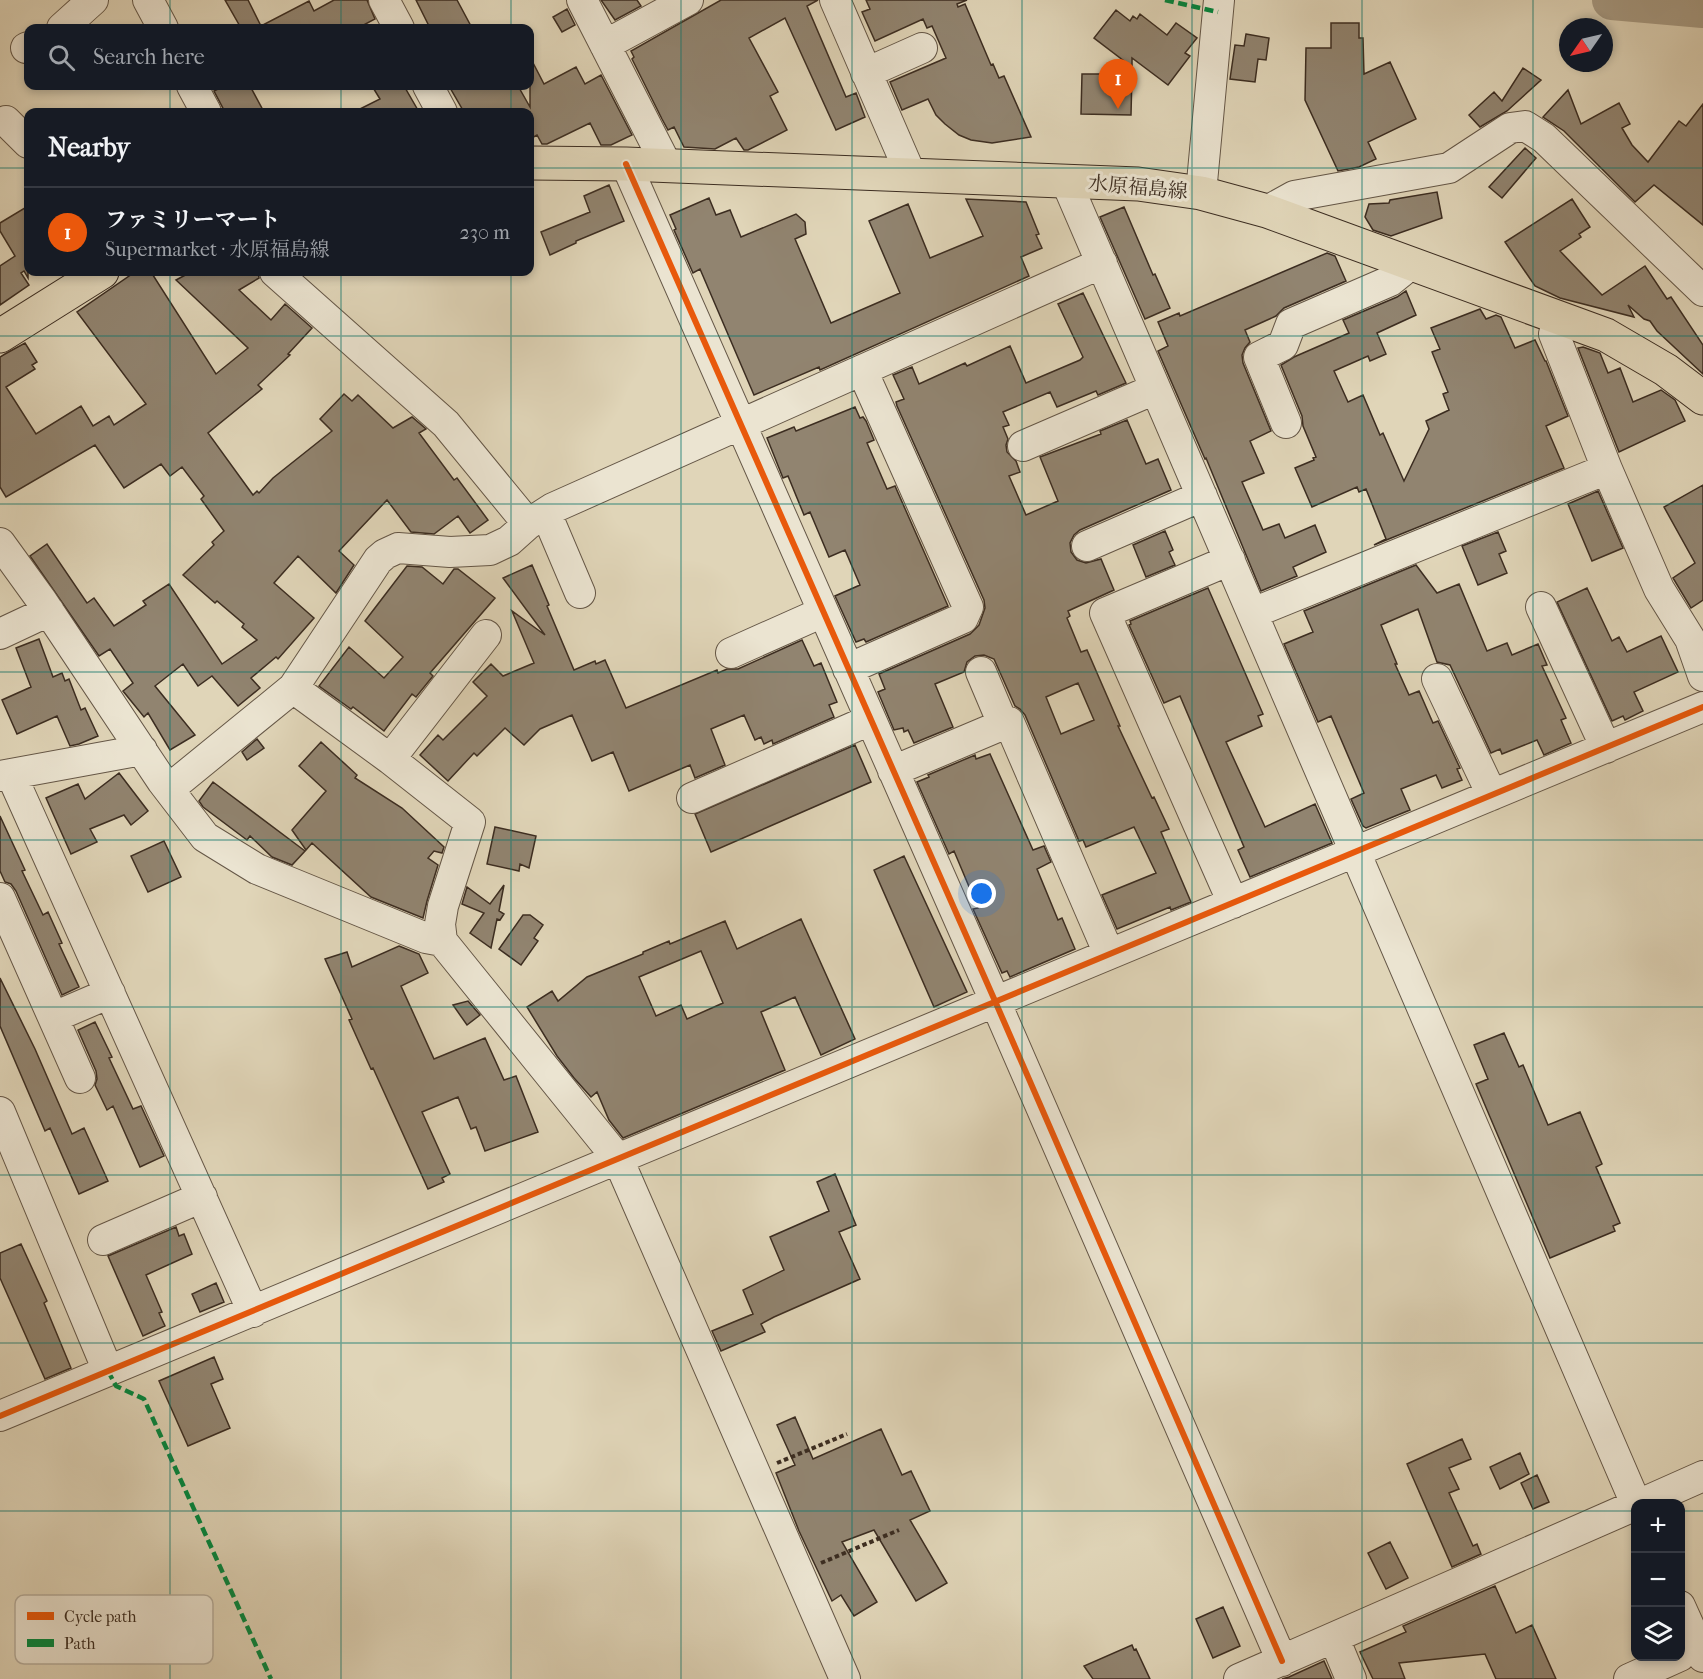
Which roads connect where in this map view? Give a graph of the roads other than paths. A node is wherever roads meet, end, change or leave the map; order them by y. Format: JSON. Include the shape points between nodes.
{"nodes":[{"id":1,"x":93,"y":0,"type":"edge"},
{"id":2,"x":148,"y":0,"type":"edge"},
{"id":3,"x":384,"y":0,"type":"edge"},
{"id":4,"x":582,"y":0,"type":"edge"},
{"id":5,"x":687,"y":0,"type":"edge"},
{"id":6,"x":835,"y":0,"type":"edge"},
{"id":7,"x":1219,"y":0,"type":"edge"},
{"id":8,"x":66,"y":24,"type":"edge"},
{"id":9,"x":161,"y":24,"type":"edge"},
{"id":10,"x":397,"y":24,"type":"edge"},
{"id":11,"x":605,"y":45,"type":"junction"},
{"id":12,"x":922,"y":48,"type":"dead end"},
{"id":13,"x":866,"y":73,"type":"junction"},
{"id":14,"x":194,"y":90,"type":"edge"},
{"id":15,"x":430,"y":90,"type":"edge"},
{"id":16,"x":204,"y":108,"type":"edge"},
{"id":17,"x":440,"y":108,"type":"edge"},
{"id":18,"x":6,"y":121,"type":"dead end"},
{"id":19,"x":24,"y":139,"type":"edge"},
{"id":20,"x":534,"y":163,"type":"edge"},
{"id":21,"x":626,"y":164,"type":"junction"},
{"id":22,"x":667,"y":166,"type":"junction"},
{"id":23,"x":911,"y":175,"type":"junction"},
{"id":24,"x":1066,"y":181,"type":"junction"},
{"id":25,"x":1201,"y":193,"type":"junction"},
{"id":26,"x":1267,"y":211,"type":"junction"},
{"id":27,"x":1102,"y":263,"type":"junction"},
{"id":28,"x":1411,"y":264,"type":"junction"},
{"id":29,"x":96,"y":276,"type":"edge"},
{"id":30,"x":280,"y":276,"type":"edge"},
{"id":31,"x":1703,"y":291,"type":"edge"},
{"id":32,"x":1559,"y":317,"type":"junction"},
{"id":33,"x":0,"y":336,"type":"edge"},
{"id":34,"x":862,"y":370,"type":"junction"},
{"id":35,"x":1155,"y":389,"type":"junction"},
{"id":36,"x":1703,"y":398,"type":"edge"},
{"id":37,"x":1286,"y":423,"type":"dead end"},
{"id":38,"x":740,"y":424,"type":"junction"},
{"id":39,"x":1023,"y":446,"type":"dead end"},
{"id":40,"x":1607,"y":469,"type":"junction"},
{"id":41,"x":1202,"y":496,"type":"junction"},
{"id":42,"x":537,"y":518,"type":"junction"},
{"id":43,"x":0,"y":543,"type":"edge"},
{"id":44,"x":1087,"y":546,"type":"dead end"},
{"id":45,"x":1230,"y":560,"type":"junction"},
{"id":46,"x":580,"y":593,"type":"dead end"},
{"id":47,"x":1541,"y":607,"type":"dead end"},
{"id":48,"x":49,"y":610,"type":"junction"},
{"id":49,"x":823,"y":612,"type":"junction"},
{"id":50,"x":1253,"y":613,"type":"junction"},
{"id":51,"x":0,"y":634,"type":"edge"},
{"id":52,"x":486,"y":635,"type":"dead end"},
{"id":53,"x":731,"y":653,"type":"dead end"},
{"id":54,"x":848,"y":669,"type":"junction"},
{"id":55,"x":981,"y":672,"type":"dead end"},
{"id":56,"x":1703,"y":676,"type":"edge"},
{"id":57,"x":1437,"y":679,"type":"dead end"},
{"id":58,"x":293,"y":688,"type":"junction"},
{"id":59,"x":1703,"y":708,"type":"edge"},
{"id":60,"x":870,"y":720,"type":"junction"},
{"id":61,"x":1003,"y":724,"type":"junction"},
{"id":62,"x":1606,"y":748,"type":"junction"},
{"id":63,"x":142,"y":750,"type":"junction"},
{"id":64,"x":390,"y":759,"type":"junction"},
{"id":65,"x":893,"y":771,"type":"junction"},
{"id":66,"x":5,"y":775,"type":"edge"},
{"id":67,"x":169,"y":789,"type":"junction"},
{"id":68,"x":1492,"y":795,"type":"junction"},
{"id":69,"x":692,"y":798,"type":"dead end"},
{"id":70,"x":1356,"y":852,"type":"junction"},
{"id":71,"x":0,"y":898,"type":"edge"},
{"id":72,"x":1233,"y":903,"type":"junction"},
{"id":73,"x":442,"y":941,"type":"junction"},
{"id":74,"x":1109,"y":954,"type":"junction"},
{"id":75,"x":110,"y":993,"type":"junction"},
{"id":76,"x":994,"y":1001,"type":"junction"},
{"id":77,"x":54,"y":1017,"type":"junction"},
{"id":78,"x":80,"y":1078,"type":"dead end"},
{"id":79,"x":0,"y":1112,"type":"edge"},
{"id":80,"x":618,"y":1159,"type":"junction"},
{"id":81,"x":202,"y":1197,"type":"junction"},
{"id":82,"x":103,"y":1240,"type":"dead end"},
{"id":83,"x":253,"y":1312,"type":"junction"},
{"id":84,"x":108,"y":1371,"type":"junction"},
{"id":85,"x":0,"y":1416,"type":"edge"},
{"id":86,"x":1703,"y":1476,"type":"edge"},
{"id":87,"x":1635,"y":1499,"type":"edge"},
{"id":88,"x":1649,"y":1499,"type":"edge"},
{"id":89,"x":1631,"y":1507,"type":"edge"},
{"id":90,"x":1680,"y":1607,"type":"edge"},
{"id":91,"x":1334,"y":1638,"type":"junction"},
{"id":92,"x":1691,"y":1655,"type":"edge"},
{"id":93,"x":1281,"y":1661,"type":"junction"},
{"id":94,"x":845,"y":1679,"type":"edge"},
{"id":95,"x":1239,"y":1679,"type":"edge"},
{"id":96,"x":1351,"y":1679,"type":"edge"},
{"id":97,"x":1629,"y":1679,"type":"edge"}],
"edges":[{"from":1,"to":8,"type":"street"},
{"from":2,"to":9,"type":"street"},
{"from":3,"to":10,"type":"street"},
{"from":4,"to":11,"type":"street"},
{"from":5,"to":11,"type":"street"},
{"from":6,"to":13,"type":"street"},
{"from":7,"to":25,"type":"street"},
{"from":11,"to":22,"type":"street"},
{"from":12,"to":13,"type":"street"},
{"from":13,"to":23,"type":"street"},
{"from":14,"to":16,"type":"street"},
{"from":15,"to":17,"type":"street"},
{"from":18,"to":19,"type":"street"},
{"from":20,"to":21,"type":"main road","name":"水原福島線"},
{"from":21,"to":22,"type":"main road","name":"水原福島線"},
{"from":21,"to":38,"type":"street"},
{"from":22,"to":23,"type":"main road","name":"水原福島線"},
{"from":23,"to":24,"type":"main road","name":"水原福島線"},
{"from":24,"to":25,"type":"main road","name":"水原福島線","via":[[1138,184]]},
{"from":24,"to":27,"type":"street"},
{"from":25,"to":26,"type":"main road","name":"水原福島線"},
{"from":26,"to":28,"type":"main road","name":"水原福島線"},
{"from":26,"to":31,"type":"street","via":[[1294,196],[1449,168],[1510,128],[1526,126],[1544,138]]},
{"from":27,"to":34,"type":"street"},
{"from":27,"to":35,"type":"street"},
{"from":28,"to":32,"type":"main road","name":"水原福島線"},
{"from":28,"to":37,"type":"street","via":[[1390,280],[1291,324],[1283,345],[1259,357]]},
{"from":29,"to":33,"type":"main road"},
{"from":30,"to":42,"type":"street","via":[[446,424]]},
{"from":32,"to":36,"type":"main road","name":"水原福島線","via":[[1606,334]]},
{"from":32,"to":40,"type":"street","via":[[1554,334]]},
{"from":34,"to":38,"type":"street"},
{"from":34,"to":54,"type":"street","via":[[968,607],[963,618]]},
{"from":35,"to":39,"type":"street"},
{"from":35,"to":41,"type":"street"},
{"from":38,"to":42,"type":"street"},
{"from":38,"to":49,"type":"street"},
{"from":40,"to":50,"type":"street"},
{"from":40,"to":56,"type":"street","via":[[1659,589],[1690,639]]},
{"from":41,"to":44,"type":"street"},
{"from":41,"to":45,"type":"street"},
{"from":42,"to":46,"type":"street"},
{"from":42,"to":58,"type":"street","via":[[509,541],[490,550],[398,548],[385,554]]},
{"from":43,"to":48,"type":"street"},
{"from":45,"to":50,"type":"street"},
{"from":45,"to":72,"type":"street","via":[[1105,614]]},
{"from":47,"to":62,"type":"street"},
{"from":48,"to":51,"type":"street"},
{"from":48,"to":63,"type":"street"},
{"from":49,"to":53,"type":"street"},
{"from":49,"to":54,"type":"street"},
{"from":50,"to":70,"type":"street"},
{"from":52,"to":64,"type":"street"},
{"from":54,"to":60,"type":"street"},
{"from":55,"to":61,"type":"street"},
{"from":57,"to":68,"type":"street"},
{"from":58,"to":64,"type":"street"},
{"from":58,"to":67,"type":"street"},
{"from":59,"to":62,"type":"street"},
{"from":60,"to":65,"type":"street"},
{"from":60,"to":69,"type":"street"},
{"from":61,"to":65,"type":"street"},
{"from":61,"to":74,"type":"street","via":[[1009,722]]},
{"from":62,"to":68,"type":"street"},
{"from":63,"to":66,"type":"street"},
{"from":63,"to":67,"type":"street"},
{"from":64,"to":73,"type":"street","via":[[470,822],[444,906]]},
{"from":65,"to":76,"type":"street"},
{"from":66,"to":75,"type":"street"},
{"from":67,"to":73,"type":"street","via":[[205,837],[257,868],[426,938]]},
{"from":68,"to":70,"type":"street"},
{"from":70,"to":72,"type":"street"},
{"from":70,"to":87,"type":"street"},
{"from":71,"to":77,"type":"street"},
{"from":72,"to":74,"type":"street"},
{"from":73,"to":80,"type":"street"},
{"from":74,"to":76,"type":"street"},
{"from":75,"to":77,"type":"street"},
{"from":75,"to":81,"type":"street"},
{"from":76,"to":80,"type":"street"},
{"from":76,"to":93,"type":"street"},
{"from":77,"to":78,"type":"street"},
{"from":79,"to":84,"type":"street"},
{"from":80,"to":83,"type":"street"},
{"from":80,"to":94,"type":"street"},
{"from":81,"to":82,"type":"street"},
{"from":81,"to":83,"type":"street"},
{"from":83,"to":84,"type":"street"},
{"from":84,"to":85,"type":"street"},
{"from":86,"to":88,"type":"street"},
{"from":89,"to":91,"type":"street"},
{"from":90,"to":92,"type":"street"},
{"from":91,"to":93,"type":"street"},
{"from":91,"to":96,"type":"street"},
{"from":92,"to":97,"type":"street"},
{"from":93,"to":95,"type":"street"}]}
